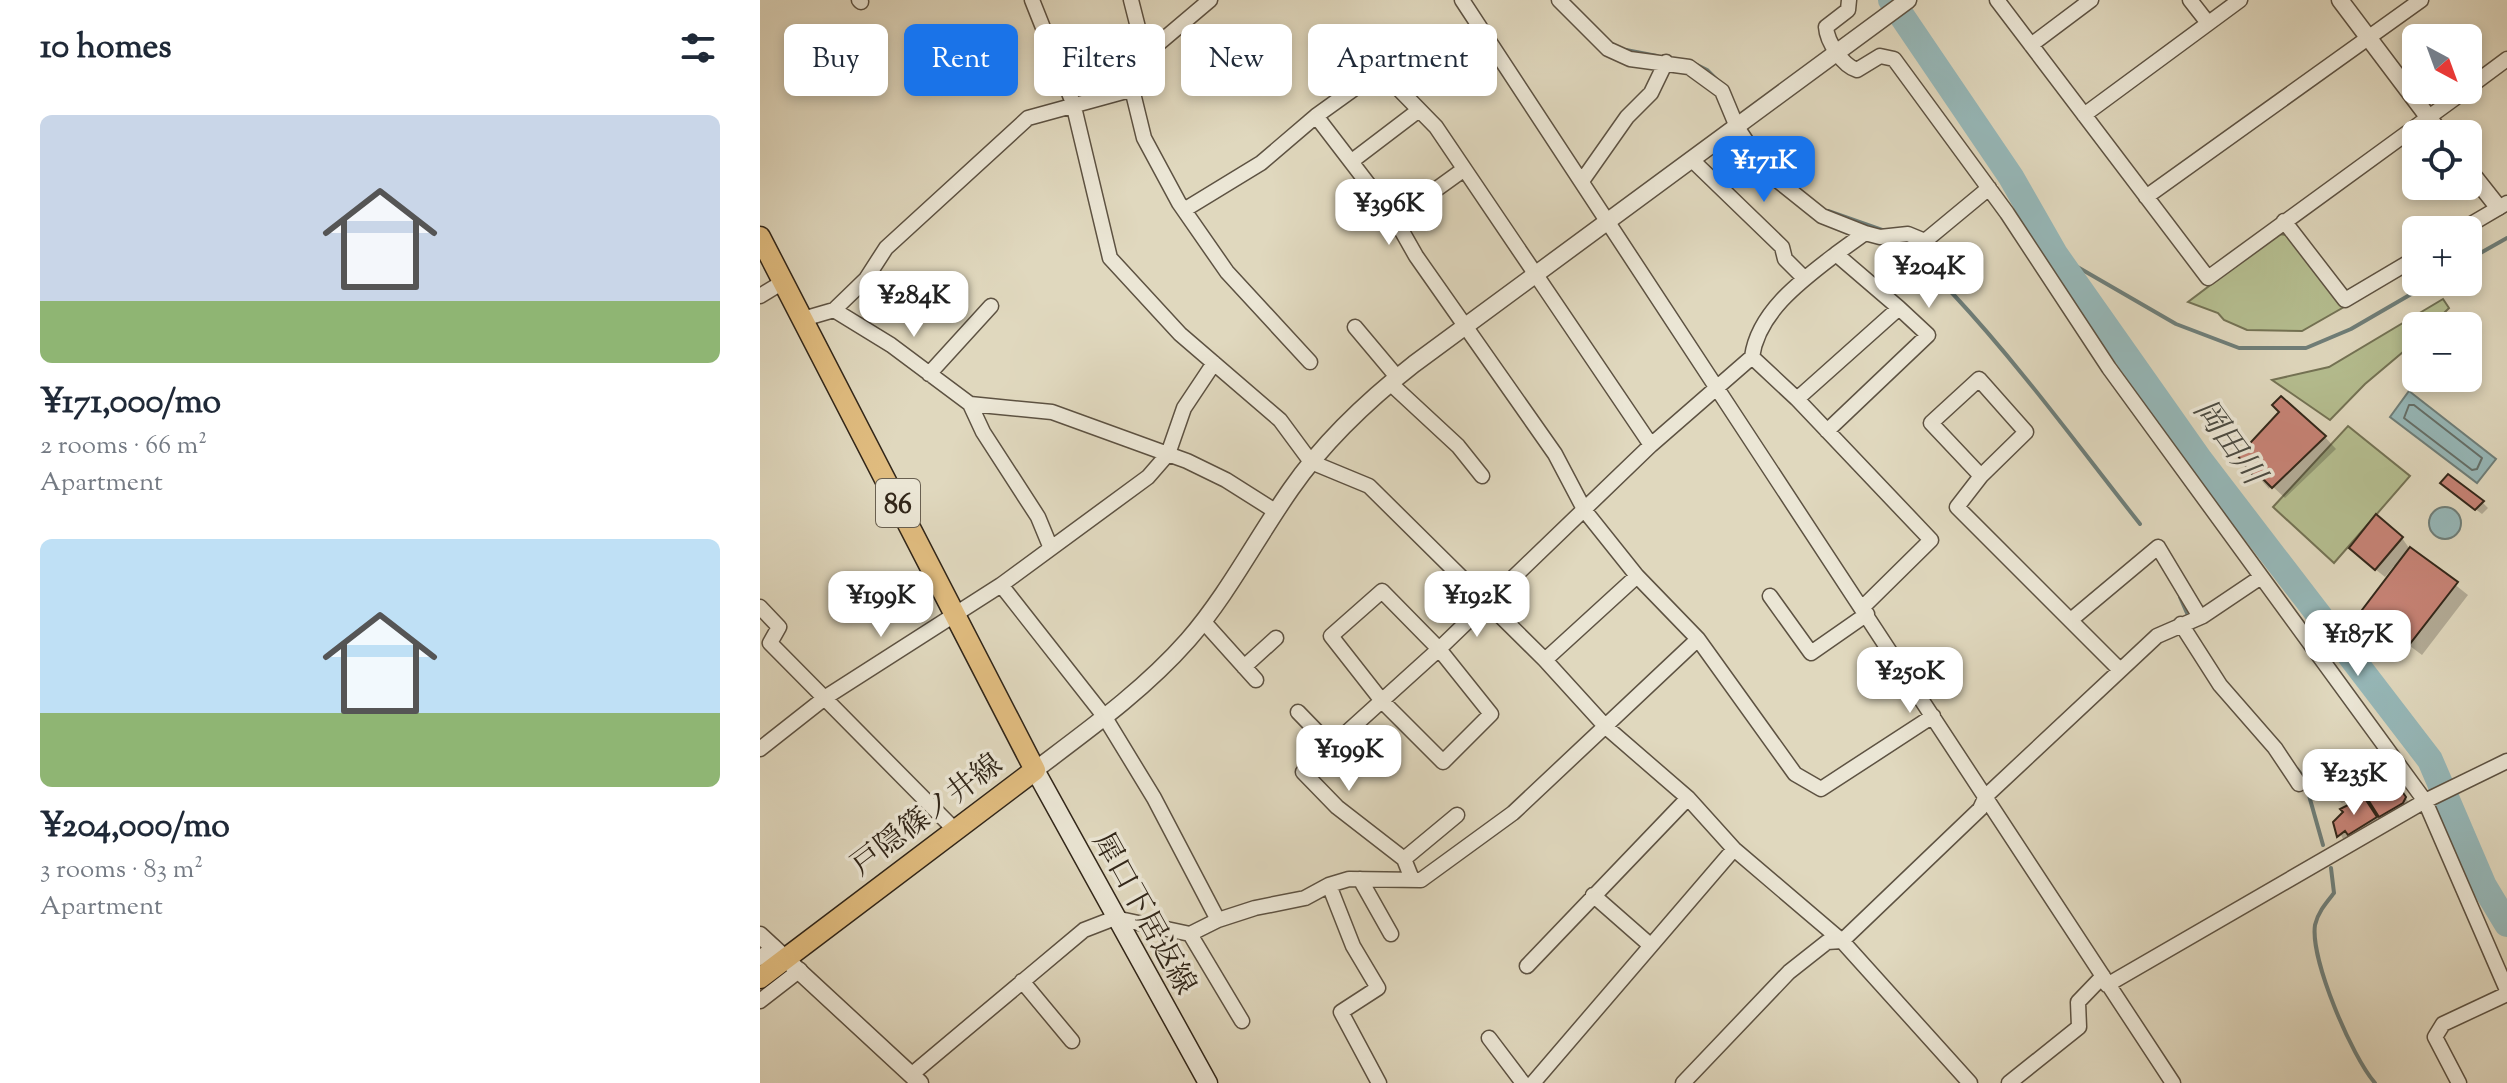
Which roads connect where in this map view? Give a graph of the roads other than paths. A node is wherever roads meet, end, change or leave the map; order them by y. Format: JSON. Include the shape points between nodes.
{"nodes":[{"id":1,"x":1032,"y":0,"type":"edge"},
{"id":2,"x":1131,"y":0,"type":"edge"},
{"id":3,"x":1210,"y":0,"type":"edge"},
{"id":4,"x":1462,"y":0,"type":"edge"},
{"id":5,"x":1559,"y":0,"type":"edge"},
{"id":6,"x":1849,"y":0,"type":"edge"},
{"id":7,"x":1908,"y":0,"type":"edge"},
{"id":8,"x":1997,"y":0,"type":"edge"},
{"id":9,"x":2091,"y":0,"type":"edge"},
{"id":10,"x":2190,"y":0,"type":"edge"},
{"id":11,"x":2240,"y":0,"type":"edge"},
{"id":12,"x":2340,"y":0,"type":"edge"},
{"id":13,"x":2421,"y":0,"type":"edge"},
{"id":14,"x":2208,"y":23,"type":"junction"},
{"id":15,"x":1137,"y":24,"type":"edge"},
{"id":16,"x":1165,"y":38,"type":"edge"},
{"id":17,"x":2370,"y":39,"type":"junction"},
{"id":18,"x":2031,"y":45,"type":"junction"},
{"id":19,"x":1837,"y":52,"type":"junction"},
{"id":20,"x":2507,"y":59,"type":"edge"},
{"id":21,"x":1666,"y":62,"type":"junction"},
{"id":22,"x":2482,"y":78,"type":"edge"},
{"id":23,"x":1102,"y":96,"type":"edge"},
{"id":24,"x":1134,"y":96,"type":"edge"},
{"id":25,"x":1344,"y":96,"type":"edge"},
{"id":26,"x":1405,"y":96,"type":"edge"},
{"id":27,"x":1073,"y":103,"type":"junction"},
{"id":28,"x":2447,"y":104,"type":"edge"},
{"id":29,"x":1419,"y":110,"type":"junction"},
{"id":30,"x":2084,"y":115,"type":"junction"},
{"id":31,"x":1316,"y":116,"type":"junction"},
{"id":32,"x":2428,"y":118,"type":"junction"},
{"id":33,"x":1737,"y":127,"type":"junction"},
{"id":34,"x":1692,"y":160,"type":"junction"},
{"id":35,"x":1352,"y":161,"type":"junction"},
{"id":36,"x":1463,"y":170,"type":"junction"},
{"id":37,"x":1582,"y":181,"type":"junction"},
{"id":38,"x":2482,"y":183,"type":"edge"},
{"id":39,"x":1989,"y":188,"type":"junction"},
{"id":40,"x":2146,"y":197,"type":"junction"},
{"id":41,"x":2503,"y":205,"type":"edge"},
{"id":42,"x":1184,"y":210,"type":"junction"},
{"id":43,"x":2482,"y":218,"type":"edge"},
{"id":44,"x":1395,"y":219,"type":"junction"},
{"id":45,"x":2284,"y":221,"type":"junction"},
{"id":46,"x":1608,"y":222,"type":"junction"},
{"id":47,"x":1865,"y":233,"type":"junction"},
{"id":48,"x":760,"y":237,"type":"edge"},
{"id":49,"x":1836,"y":254,"type":"junction"},
{"id":50,"x":2402,"y":266,"type":"edge"},
{"id":51,"x":1536,"y":275,"type":"junction"},
{"id":52,"x":1804,"y":278,"type":"junction"},
{"id":53,"x":783,"y":282,"type":"junction"},
{"id":54,"x":760,"y":296,"type":"edge"},
{"id":55,"x":991,"y":306,"type":"dead end"},
{"id":56,"x":1899,"y":308,"type":"junction"},
{"id":57,"x":834,"y":310,"type":"junction"},
{"id":58,"x":803,"y":319,"type":"junction"},
{"id":59,"x":1466,"y":325,"type":"junction"},
{"id":60,"x":1355,"y":327,"type":"dead end"},
{"id":61,"x":1752,"y":357,"type":"junction"},
{"id":62,"x":1310,"y":362,"type":"dead end"},
{"id":63,"x":1214,"y":363,"type":"junction"},
{"id":64,"x":929,"y":374,"type":"junction"},
{"id":65,"x":1394,"y":380,"type":"junction"},
{"id":66,"x":1718,"y":386,"type":"junction"},
{"id":67,"x":1797,"y":399,"type":"junction"},
{"id":68,"x":970,"y":404,"type":"junction"},
{"id":69,"x":1827,"y":431,"type":"junction"},
{"id":70,"x":1651,"y":445,"type":"junction"},
{"id":71,"x":1168,"y":454,"type":"junction"},
{"id":72,"x":1311,"y":462,"type":"junction"},
{"id":73,"x":1482,"y":476,"type":"dead end"},
{"id":74,"x":1981,"y":476,"type":"junction"},
{"id":75,"x":1275,"y":511,"type":"junction"},
{"id":76,"x":1585,"y":511,"type":"junction"},
{"id":77,"x":1050,"y":546,"type":"junction"},
{"id":78,"x":1637,"y":576,"type":"junction"},
{"id":79,"x":2261,"y":577,"type":"junction"},
{"id":80,"x":1001,"y":585,"type":"junction"},
{"id":81,"x":1770,"y":596,"type":"dead end"},
{"id":82,"x":1488,"y":601,"type":"junction"},
{"id":83,"x":760,"y":607,"type":"edge"},
{"id":84,"x":1865,"y":610,"type":"junction"},
{"id":85,"x":956,"y":614,"type":"junction"},
{"id":86,"x":2200,"y":617,"type":"junction"},
{"id":87,"x":2072,"y":619,"type":"junction"},
{"id":88,"x":1203,"y":621,"type":"junction"},
{"id":89,"x":2181,"y":624,"type":"junction"},
{"id":90,"x":1276,"y":638,"type":"dead end"},
{"id":91,"x":1698,"y":639,"type":"junction"},
{"id":92,"x":1439,"y":649,"type":"junction"},
{"id":93,"x":1545,"y":660,"type":"junction"},
{"id":94,"x":1244,"y":667,"type":"junction"},
{"id":95,"x":2119,"y":669,"type":"junction"},
{"id":96,"x":1256,"y":680,"type":"dead end"},
{"id":97,"x":826,"y":697,"type":"junction"},
{"id":98,"x":1382,"y":701,"type":"junction"},
{"id":99,"x":1298,"y":712,"type":"dead end"},
{"id":100,"x":1104,"y":716,"type":"junction"},
{"id":101,"x":1933,"y":716,"type":"junction"},
{"id":102,"x":1606,"y":727,"type":"junction"},
{"id":103,"x":1330,"y":745,"type":"junction"},
{"id":104,"x":760,"y":749,"type":"edge"},
{"id":105,"x":2507,"y":761,"type":"edge"},
{"id":106,"x":1035,"y":770,"type":"junction"},
{"id":107,"x":2299,"y":784,"type":"dead end"},
{"id":108,"x":1986,"y":796,"type":"junction"},
{"id":109,"x":1688,"y":798,"type":"junction"},
{"id":110,"x":2428,"y":800,"type":"junction"},
{"id":111,"x":1457,"y":815,"type":"dead end"},
{"id":112,"x":954,"y":829,"type":"junction"},
{"id":113,"x":1734,"y":849,"type":"junction"},
{"id":114,"x":1404,"y":859,"type":"junction"},
{"id":115,"x":1360,"y":879,"type":"junction"},
{"id":116,"x":1412,"y":879,"type":"junction"},
{"id":117,"x":1329,"y":885,"type":"junction"},
{"id":118,"x":1593,"y":895,"type":"junction"},
{"id":119,"x":1115,"y":918,"type":"junction"},
{"id":120,"x":1218,"y":920,"type":"junction"},
{"id":121,"x":1190,"y":934,"type":"junction"},
{"id":122,"x":1391,"y":934,"type":"dead end"},
{"id":123,"x":760,"y":935,"type":"edge"},
{"id":124,"x":1842,"y":941,"type":"junction"},
{"id":125,"x":1650,"y":945,"type":"junction"},
{"id":126,"x":760,"y":958,"type":"edge"},
{"id":127,"x":787,"y":958,"type":"junction"},
{"id":128,"x":1527,"y":966,"type":"dead end"},
{"id":129,"x":760,"y":978,"type":"edge"},
{"id":130,"x":2105,"y":980,"type":"junction"},
{"id":131,"x":1022,"y":981,"type":"junction"},
{"id":132,"x":2507,"y":992,"type":"edge"},
{"id":133,"x":1248,"y":998,"type":"dead end"},
{"id":134,"x":1230,"y":1000,"type":"junction"},
{"id":135,"x":760,"y":1001,"type":"edge"},
{"id":136,"x":1242,"y":1021,"type":"dead end"},
{"id":137,"x":1489,"y":1038,"type":"dead end"},
{"id":138,"x":1072,"y":1041,"type":"dead end"},
{"id":139,"x":916,"y":1079,"type":"edge"},
{"id":140,"x":1203,"y":1081,"type":"edge"},
{"id":141,"x":1379,"y":1083,"type":"edge"},
{"id":142,"x":1523,"y":1083,"type":"edge"},
{"id":143,"x":1533,"y":1083,"type":"edge"},
{"id":144,"x":1683,"y":1083,"type":"edge"},
{"id":145,"x":1970,"y":1083,"type":"edge"},
{"id":146,"x":2009,"y":1083,"type":"edge"},
{"id":147,"x":2173,"y":1083,"type":"edge"},
{"id":148,"x":2459,"y":1083,"type":"edge"}],
"edges":[{"from":1,"to":27,"type":"street"},
{"from":2,"to":15,"type":"street"},
{"from":3,"to":16,"type":"street"},
{"from":4,"to":37,"type":"street"},
{"from":5,"to":21,"type":"street","via":[[1608,49],[1630,59]]},
{"from":6,"to":19,"type":"street","via":[[1848,10],[1826,27]]},
{"from":7,"to":19,"type":"street"},
{"from":8,"to":18,"type":"street"},
{"from":9,"to":18,"type":"street"},
{"from":10,"to":14,"type":"street"},
{"from":11,"to":14,"type":"street"},
{"from":12,"to":17,"type":"street"},
{"from":13,"to":17,"type":"street"},
{"from":14,"to":30,"type":"street"},
{"from":17,"to":32,"type":"street"},
{"from":17,"to":40,"type":"street"},
{"from":18,"to":30,"type":"street"},
{"from":19,"to":33,"type":"street"},
{"from":19,"to":39,"type":"street","via":[[1857,70],[1880,56],[1894,59]]},
{"from":20,"to":22,"type":"street"},
{"from":21,"to":33,"type":"street","via":[[1689,67],[1722,91]]},
{"from":21,"to":37,"type":"street","via":[[1651,93],[1627,117]]},
{"from":23,"to":27,"type":"street"},
{"from":24,"to":42,"type":"street","via":[[1144,138]]},
{"from":25,"to":31,"type":"street"},
{"from":26,"to":29,"type":"street"},
{"from":27,"to":57,"type":"street","via":[[1028,118],[886,248],[866,279]]},
{"from":27,"to":63,"type":"street","via":[[1110,258]]},
{"from":28,"to":32,"type":"street"},
{"from":29,"to":35,"type":"street"},
{"from":29,"to":36,"type":"street"},
{"from":30,"to":40,"type":"street"},
{"from":31,"to":35,"type":"street"},
{"from":31,"to":42,"type":"street","via":[[1261,163]]},
{"from":32,"to":45,"type":"street"},
{"from":33,"to":34,"type":"street"},
{"from":33,"to":47,"type":"street","via":[[1777,180],[1822,216]]},
{"from":34,"to":46,"type":"street"},
{"from":34,"to":52,"type":"street","via":[[1782,247],[1785,259]]},
{"from":35,"to":44,"type":"street"},
{"from":36,"to":44,"type":"street"},
{"from":36,"to":51,"type":"street"},
{"from":37,"to":46,"type":"street"},
{"from":38,"to":41,"type":"street"},
{"from":39,"to":47,"type":"street","via":[[1925,241],[1908,234]]},
{"from":39,"to":79,"type":"street","via":[[2109,368]]},
{"from":40,"to":45,"type":"street","via":[[2208,278]]},
{"from":41,"to":43,"type":"street"},
{"from":42,"to":62,"type":"street","via":[[1227,272]]},
{"from":44,"to":59,"type":"street"},
{"from":45,"to":50,"type":"street","via":[[2345,300]]},
{"from":46,"to":51,"type":"street"},
{"from":46,"to":66,"type":"street"},
{"from":47,"to":49,"type":"street"},
{"from":48,"to":53,"type":"main road","name":"戸隠篠ノ井線","number":"86"},
{"from":49,"to":52,"type":"street"},
{"from":49,"to":56,"type":"street"},
{"from":51,"to":59,"type":"street"},
{"from":51,"to":70,"type":"street"},
{"from":52,"to":61,"type":"street","via":[[1776,306]]},
{"from":53,"to":54,"type":"street"},
{"from":53,"to":58,"type":"main road","name":"戸隠篠ノ井線","number":"86"},
{"from":55,"to":64,"type":"street"},
{"from":56,"to":67,"type":"street"},
{"from":56,"to":69,"type":"street","via":[[1928,335]]},
{"from":57,"to":58,"type":"street"},
{"from":57,"to":64,"type":"street"},
{"from":58,"to":85,"type":"main road","name":"戸隠篠ノ井線","number":"86"},
{"from":59,"to":65,"type":"street"},
{"from":59,"to":76,"type":"street","via":[[1555,454]]},
{"from":60,"to":65,"type":"street"},
{"from":61,"to":66,"type":"street"},
{"from":61,"to":67,"type":"street"},
{"from":63,"to":71,"type":"street","via":[[1184,408]]},
{"from":63,"to":72,"type":"street","via":[[1280,420]]},
{"from":64,"to":68,"type":"street"},
{"from":65,"to":72,"type":"street"},
{"from":65,"to":73,"type":"street"},
{"from":66,"to":70,"type":"street"},
{"from":66,"to":84,"type":"street"},
{"from":67,"to":69,"type":"street"},
{"from":68,"to":71,"type":"street","via":[[1052,412]]},
{"from":68,"to":77,"type":"street"},
{"from":69,"to":84,"type":"street","via":[[1931,540]]},
{"from":70,"to":76,"type":"street"},
{"from":71,"to":75,"type":"street","via":[[1226,480]]},
{"from":71,"to":77,"type":"street","via":[[1115,503]]},
{"from":72,"to":75,"type":"street"},
{"from":72,"to":82,"type":"street","via":[[1369,486]]},
{"from":74,"to":74,"type":"street","via":[[2026,432],[1979,379],[1931,423]]},
{"from":74,"to":87,"type":"street","via":[[1957,507]]},
{"from":75,"to":88,"type":"street"},
{"from":76,"to":78,"type":"street"},
{"from":76,"to":82,"type":"street"},
{"from":77,"to":80,"type":"street"},
{"from":78,"to":91,"type":"street"},
{"from":78,"to":93,"type":"street"},
{"from":79,"to":86,"type":"street"},
{"from":79,"to":110,"type":"street"},
{"from":80,"to":85,"type":"street"},
{"from":80,"to":100,"type":"street"},
{"from":81,"to":84,"type":"street","via":[[1811,653]]},
{"from":82,"to":92,"type":"street"},
{"from":82,"to":93,"type":"street"},
{"from":83,"to":97,"type":"street","via":[[779,627],[770,643]]},
{"from":84,"to":101,"type":"street"},
{"from":85,"to":97,"type":"street"},
{"from":85,"to":106,"type":"main road","name":"戸隠篠ノ井線","number":"86"},
{"from":86,"to":87,"type":"street","via":[[2158,547]]},
{"from":86,"to":89,"type":"street"},
{"from":87,"to":95,"type":"street"},
{"from":88,"to":94,"type":"street"},
{"from":88,"to":100,"type":"street","via":[[1170,659]]},
{"from":89,"to":95,"type":"street","via":[[2157,636]]},
{"from":89,"to":107,"type":"street","via":[[2220,685]]},
{"from":90,"to":94,"type":"street"},
{"from":91,"to":101,"type":"street","via":[[1795,774],[1821,789]]},
{"from":91,"to":102,"type":"street"},
{"from":92,"to":98,"type":"street"},
{"from":92,"to":98,"type":"street","via":[[1382,591],[1331,636]]},
{"from":92,"to":98,"type":"street","via":[[1491,714],[1443,762]]},
{"from":93,"to":102,"type":"street"},
{"from":94,"to":96,"type":"street"},
{"from":95,"to":108,"type":"street"},
{"from":97,"to":104,"type":"street"},
{"from":97,"to":112,"type":"street"},
{"from":98,"to":103,"type":"street"},
{"from":99,"to":103,"type":"street"},
{"from":100,"to":106,"type":"street"},
{"from":100,"to":120,"type":"street"},
{"from":101,"to":108,"type":"street"},
{"from":102,"to":109,"type":"street"},
{"from":102,"to":116,"type":"street","via":[[1513,813],[1421,880]]},
{"from":103,"to":114,"type":"street","via":[[1303,772],[1337,807]]},
{"from":105,"to":110,"type":"street"},
{"from":106,"to":112,"type":"main road","name":"戸隠篠ノ井線"},
{"from":106,"to":119,"type":"main road","name":"犀口下居返線"},
{"from":108,"to":124,"type":"street","via":[[1980,809]]},
{"from":108,"to":130,"type":"street"},
{"from":109,"to":113,"type":"street"},
{"from":109,"to":118,"type":"street"},
{"from":110,"to":130,"type":"street"},
{"from":110,"to":132,"type":"street"},
{"from":111,"to":114,"type":"street"},
{"from":112,"to":127,"type":"main road","name":"戸隠篠ノ井線"},
{"from":113,"to":124,"type":"street"},
{"from":113,"to":125,"type":"street"},
{"from":114,"to":116,"type":"street"},
{"from":115,"to":116,"type":"street"},
{"from":115,"to":117,"type":"street"},
{"from":115,"to":122,"type":"street"},
{"from":117,"to":120,"type":"street","via":[[1305,898]]},
{"from":117,"to":141,"type":"street","via":[[1353,946],[1378,988],[1341,1012]]},
{"from":118,"to":125,"type":"street"},
{"from":118,"to":128,"type":"street"},
{"from":119,"to":121,"type":"street"},
{"from":119,"to":131,"type":"street","via":[[1084,930]]},
{"from":119,"to":140,"type":"main road","name":"犀口下居返線"},
{"from":120,"to":121,"type":"street"},
{"from":121,"to":134,"type":"street"},
{"from":123,"to":127,"type":"street"},
{"from":124,"to":144,"type":"street","via":[[1827,942],[1789,972]]},
{"from":124,"to":145,"type":"street"},
{"from":125,"to":143,"type":"street"},
{"from":126,"to":127,"type":"street"},
{"from":127,"to":129,"type":"main road","name":"戸隠篠ノ井線"},
{"from":127,"to":135,"type":"street"},
{"from":127,"to":139,"type":"street"},
{"from":130,"to":146,"type":"street","via":[[2078,1002],[2079,1027]]},
{"from":130,"to":147,"type":"street"},
{"from":131,"to":138,"type":"street"},
{"from":131,"to":139,"type":"street"},
{"from":132,"to":148,"type":"street","via":[[2443,1024],[2435,1037]]},
{"from":133,"to":134,"type":"street"},
{"from":134,"to":136,"type":"street"},
{"from":137,"to":142,"type":"street"}]}
